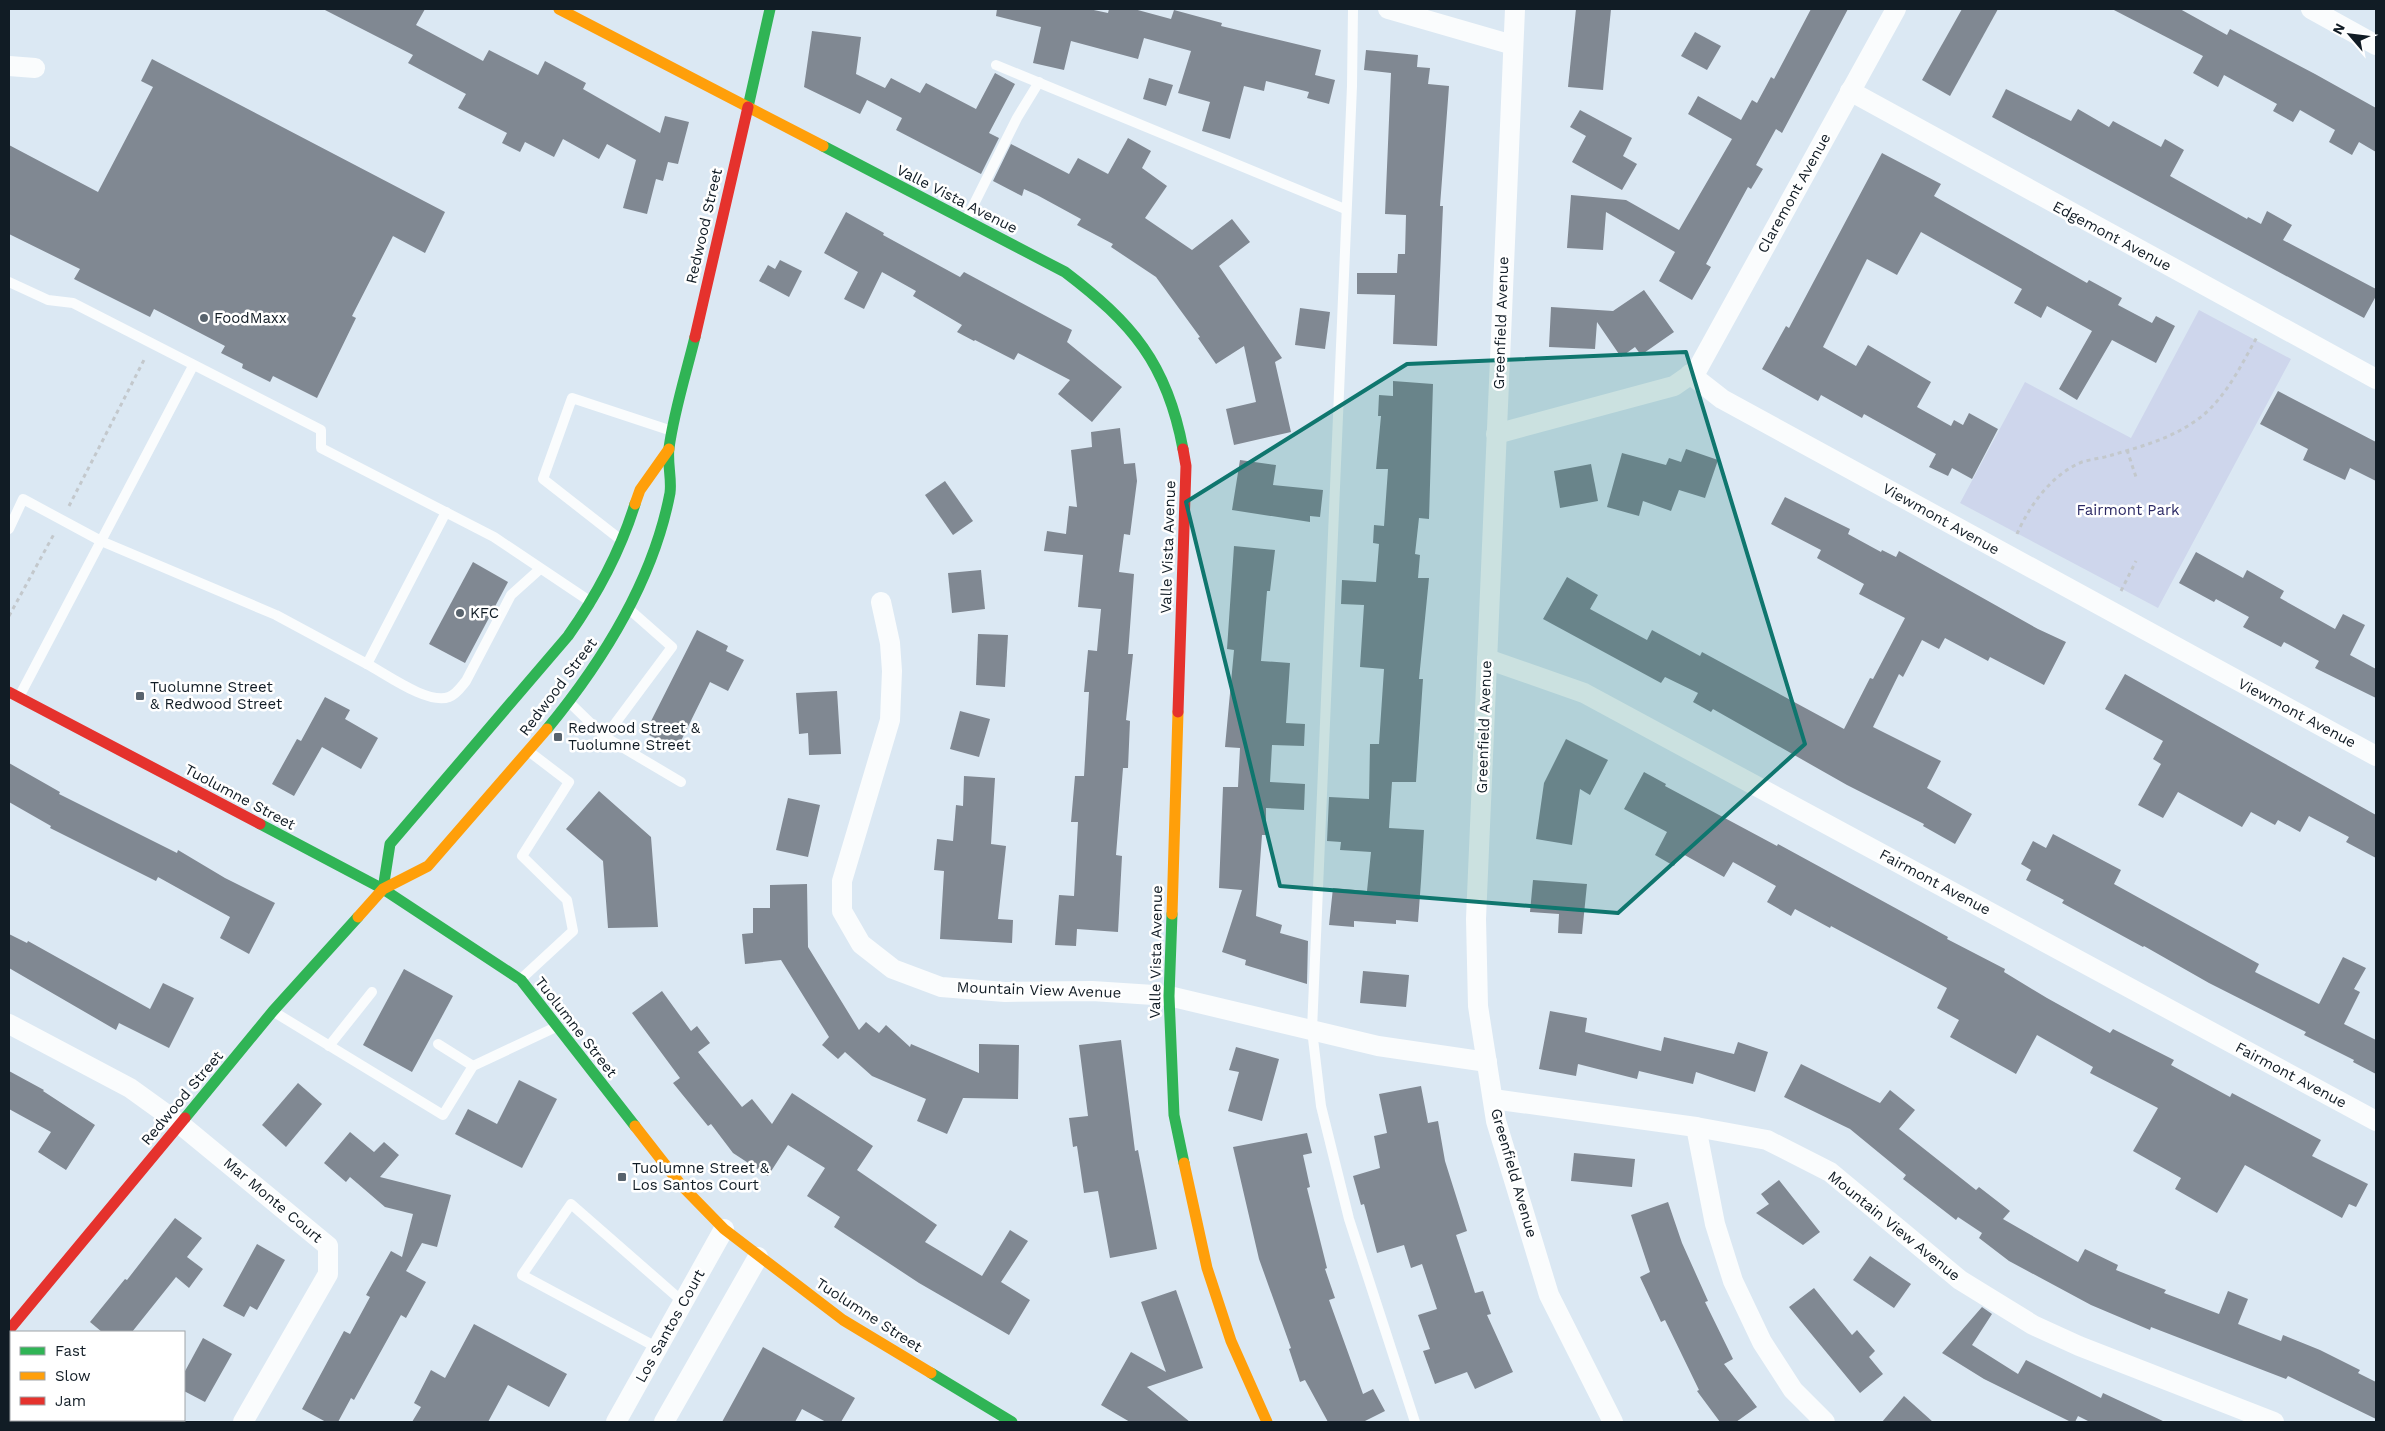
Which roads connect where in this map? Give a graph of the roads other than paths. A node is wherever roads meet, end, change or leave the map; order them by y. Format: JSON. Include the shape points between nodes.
{"nodes":[{"id":1,"x":559,"y":9,"type":"edge"},
{"id":2,"x":770,"y":9,"type":"edge"},
{"id":3,"x":1353,"y":9,"type":"edge"},
{"id":4,"x":1388,"y":9,"type":"edge"},
{"id":5,"x":1515,"y":9,"type":"edge"},
{"id":6,"x":1896,"y":9,"type":"edge"},
{"id":7,"x":2311,"y":9,"type":"edge"},
{"id":8,"x":1513,"y":45,"type":"junction"},
{"id":9,"x":2376,"y":45,"type":"edge"},
{"id":10,"x":996,"y":65,"type":"dead end"},
{"id":11,"x":9,"y":66,"type":"edge"},
{"id":12,"x":35,"y":68,"type":"dead end"},
{"id":13,"x":1039,"y":82,"type":"junction"},
{"id":14,"x":1850,"y":91,"type":"junction"},
{"id":15,"x":746,"y":106,"type":"junction"},
{"id":16,"x":1345,"y":209,"type":"junction"},
{"id":17,"x":966,"y":220,"type":"junction"},
{"id":18,"x":9,"y":282,"type":"edge"},
{"id":19,"x":193,"y":366,"type":"junction"},
{"id":20,"x":1690,"y":374,"type":"junction"},
{"id":21,"x":2376,"y":379,"type":"edge"},
{"id":22,"x":673,"y":431,"type":"junction"},
{"id":23,"x":1496,"y":434,"type":"junction"},
{"id":24,"x":668,"y":449,"type":"junction"},
{"id":25,"x":446,"y":512,"type":"junction"},
{"id":26,"x":9,"y":528,"type":"edge"},
{"id":27,"x":101,"y":541,"type":"junction"},
{"id":28,"x":624,"y":542,"type":"junction"},
{"id":29,"x":540,"y":569,"type":"junction"},
{"id":30,"x":592,"y":602,"type":"junction"},
{"id":31,"x":881,"y":602,"type":"dead end"},
{"id":32,"x":629,"y":609,"type":"junction"},
{"id":33,"x":1487,"y":659,"type":"junction"},
{"id":34,"x":367,"y":664,"type":"junction"},
{"id":35,"x":13,"y":695,"type":"edge"},
{"id":36,"x":569,"y":703,"type":"junction"},
{"id":37,"x":605,"y":736,"type":"junction"},
{"id":38,"x":529,"y":752,"type":"junction"},
{"id":39,"x":2376,"y":756,"type":"edge"},
{"id":40,"x":681,"y":782,"type":"dead end"},
{"id":41,"x":383,"y":890,"type":"junction"},
{"id":42,"x":521,"y":980,"type":"junction"},
{"id":43,"x":372,"y":992,"type":"dead end"},
{"id":44,"x":1169,"y":996,"type":"junction"},
{"id":45,"x":273,"y":1012,"type":"junction"},
{"id":46,"x":9,"y":1024,"type":"edge"},
{"id":47,"x":556,"y":1027,"type":"junction"},
{"id":48,"x":1312,"y":1030,"type":"junction"},
{"id":49,"x":438,"y":1044,"type":"dead end"},
{"id":50,"x":329,"y":1046,"type":"junction"},
{"id":51,"x":1486,"y":1062,"type":"junction"},
{"id":52,"x":473,"y":1066,"type":"junction"},
{"id":53,"x":1493,"y":1099,"type":"junction"},
{"id":54,"x":2376,"y":1120,"type":"edge"},
{"id":55,"x":180,"y":1124,"type":"junction"},
{"id":56,"x":1696,"y":1127,"type":"junction"},
{"id":57,"x":724,"y":1229,"type":"junction"},
{"id":58,"x":758,"y":1257,"type":"junction"},
{"id":59,"x":683,"y":1302,"type":"junction"},
{"id":60,"x":9,"y":1330,"type":"edge"},
{"id":61,"x":658,"y":1348,"type":"junction"},
{"id":62,"x":243,"y":1422,"type":"edge"},
{"id":63,"x":616,"y":1422,"type":"edge"},
{"id":64,"x":664,"y":1422,"type":"edge"},
{"id":65,"x":1012,"y":1422,"type":"edge"},
{"id":66,"x":1267,"y":1422,"type":"edge"},
{"id":67,"x":1415,"y":1422,"type":"edge"},
{"id":68,"x":1613,"y":1422,"type":"edge"},
{"id":69,"x":1825,"y":1422,"type":"edge"},
{"id":70,"x":2274,"y":1422,"type":"edge"}],
"edges":[{"from":1,"to":15,"type":"main road","name":"Valle Vista Avenue"},
{"from":2,"to":15,"type":"main road","name":"Redwood Street"},
{"from":3,"to":16,"type":"lane"},
{"from":4,"to":8,"type":"street"},
{"from":5,"to":8,"type":"street","name":"Greenfield Avenue"},
{"from":6,"to":14,"type":"street","name":"Claremont Avenue"},
{"from":7,"to":9,"type":"street"},
{"from":8,"to":23,"type":"street","name":"Greenfield Avenue"},
{"from":10,"to":13,"type":"lane"},
{"from":11,"to":12,"type":"street"},
{"from":13,"to":16,"type":"lane"},
{"from":13,"to":17,"type":"lane"},
{"from":14,"to":20,"type":"street","name":"Claremont Avenue","via":[[1696,370]]},
{"from":14,"to":21,"type":"street","name":"Edgemont Avenue"},
{"from":15,"to":17,"type":"main road","name":"Valle Vista Avenue"},
{"from":15,"to":22,"type":"main road","name":"Redwood Street"},
{"from":16,"to":48,"type":"lane"},
{"from":17,"to":44,"type":"main road","name":"Valle Vista Avenue","via":[[1065,272],[1123,318],[1153,358],[1171,394],[1180,426],[1186,466]]},
{"from":18,"to":19,"type":"lane","via":[[48,300],[73,303]]},
{"from":19,"to":25,"type":"lane","via":[[321,430],[321,448]]},
{"from":19,"to":27,"type":"lane"},
{"from":20,"to":23,"type":"street","via":[[1674,386]]},
{"from":20,"to":39,"type":"street","name":"Viewmont Avenue","via":[[1722,399]]},
{"from":22,"to":24,"type":"main road","name":"Redwood Street"},
{"from":22,"to":28,"type":"lane","via":[[572,398],[542,479]]},
{"from":23,"to":33,"type":"street","name":"Greenfield Avenue"},
{"from":24,"to":28,"type":"main road","name":"Redwood Street","via":[[640,490]]},
{"from":24,"to":32,"type":"main road","name":"Redwood Street","via":[[670,492],[653,552]]},
{"from":25,"to":29,"type":"lane","via":[[494,537]]},
{"from":25,"to":34,"type":"lane"},
{"from":26,"to":27,"type":"lane","via":[[23,499]]},
{"from":27,"to":34,"type":"lane","via":[[276,615]]},
{"from":27,"to":35,"type":"lane"},
{"from":28,"to":30,"type":"main road","name":"Redwood Street"},
{"from":29,"to":30,"type":"lane"},
{"from":29,"to":34,"type":"lane","via":[[511,595],[466,681],[449,697],[441,699],[423,694]]},
{"from":30,"to":41,"type":"main road","name":"Redwood Street","via":[[568,636],[390,844]]},
{"from":31,"to":44,"type":"street","name":"Mountain View Avenue","via":[[890,643],[890,720],[842,880],[842,911],[861,944],[892,969],[942,987],[1005,992],[1092,991]]},
{"from":32,"to":36,"type":"main road","name":"Redwood Street","via":[[604,654]]},
{"from":32,"to":37,"type":"lane","via":[[672,647]]},
{"from":33,"to":51,"type":"street","name":"Greenfield Avenue","via":[[1476,919],[1478,1006]]},
{"from":33,"to":54,"type":"street","name":"Fairmont Avenue","via":[[1584,693]]},
{"from":35,"to":41,"type":"main road","name":"Tuolumne Street"},
{"from":36,"to":37,"type":"lane"},
{"from":36,"to":38,"type":"main road","name":"Redwood Street"},
{"from":37,"to":40,"type":"lane"},
{"from":38,"to":41,"type":"main road","name":"Redwood Street","via":[[428,866]]},
{"from":38,"to":42,"type":"lane","via":[[568,782],[522,856],[568,900],[572,932]]},
{"from":41,"to":42,"type":"main road","name":"Tuolumne Street"},
{"from":41,"to":45,"type":"main road","name":"Redwood Street"},
{"from":42,"to":47,"type":"main road","name":"Tuolumne Street"},
{"from":43,"to":50,"type":"lane"},
{"from":44,"to":48,"type":"street","name":"Mountain View Avenue"},
{"from":44,"to":66,"type":"main road","name":"Valle Vista Avenue","via":[[1174,1115],[1207,1268],[1231,1340]]},
{"from":45,"to":50,"type":"lane"},
{"from":45,"to":55,"type":"main road","name":"Redwood Street"},
{"from":46,"to":55,"type":"street","via":[[130,1088]]},
{"from":47,"to":52,"type":"lane"},
{"from":47,"to":57,"type":"main road","name":"Tuolumne Street","via":[[681,1185]]},
{"from":48,"to":51,"type":"street","name":"Mountain View Avenue","via":[[1378,1046]]},
{"from":48,"to":67,"type":"lane","via":[[1320,1106],[1349,1219]]},
{"from":49,"to":52,"type":"lane"},
{"from":50,"to":52,"type":"lane","via":[[443,1115]]},
{"from":51,"to":53,"type":"street","name":"Greenfield Avenue"},
{"from":53,"to":56,"type":"street","name":"Mountain View Avenue"},
{"from":53,"to":68,"type":"street","name":"Greenfield Avenue","via":[[1496,1121],[1549,1295]]},
{"from":55,"to":60,"type":"main road","name":"Redwood Street"},
{"from":55,"to":62,"type":"street","name":"Mar Monte Court","via":[[328,1246],[328,1274]]},
{"from":56,"to":69,"type":"street","via":[[1715,1224],[1733,1281],[1762,1342],[1793,1390]]},
{"from":56,"to":70,"type":"street","name":"Mountain View Avenue","via":[[1767,1140],[1830,1172],[1960,1280],[2033,1325]]},
{"from":57,"to":58,"type":"main road","name":"Tuolumne Street"},
{"from":57,"to":59,"type":"street","name":"Los Santos Court"},
{"from":58,"to":64,"type":"street"},
{"from":58,"to":65,"type":"main road","name":"Tuolumne Street","via":[[843,1320]]},
{"from":59,"to":61,"type":"street","name":"Los Santos Court"},
{"from":59,"to":61,"type":"lane","via":[[571,1204],[522,1275]]},
{"from":61,"to":63,"type":"street","name":"Los Santos Court"}]}
